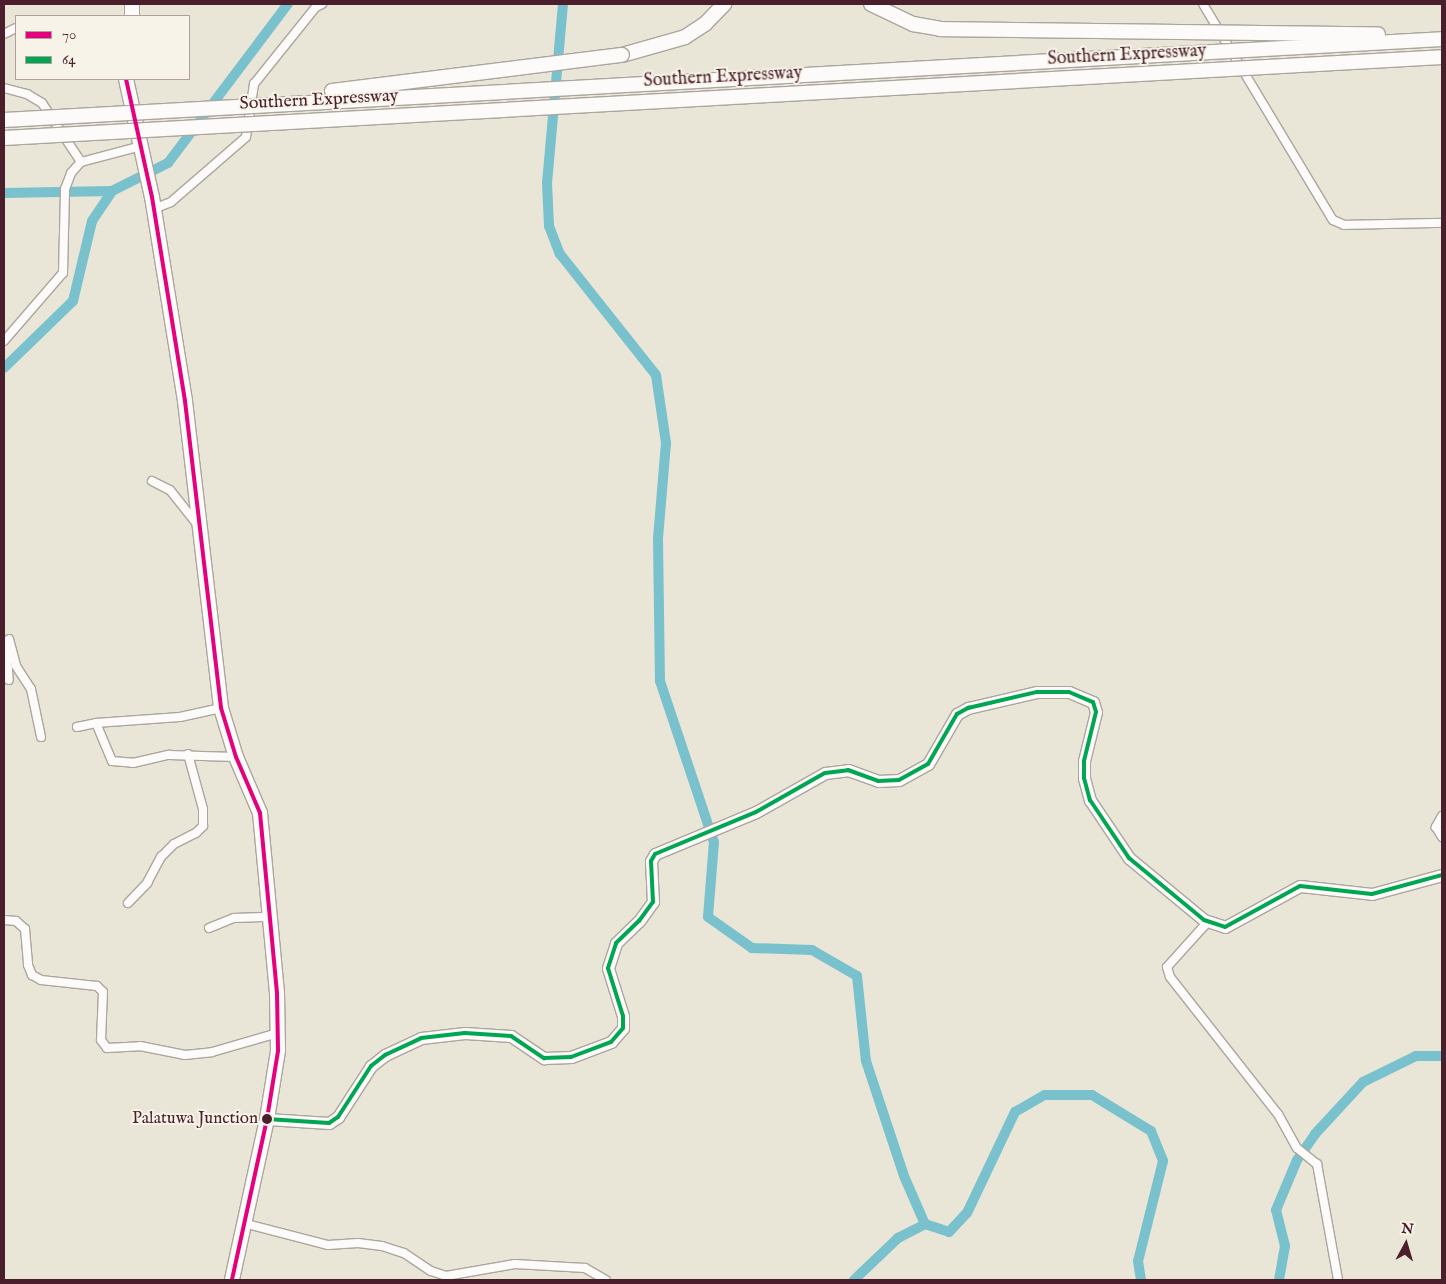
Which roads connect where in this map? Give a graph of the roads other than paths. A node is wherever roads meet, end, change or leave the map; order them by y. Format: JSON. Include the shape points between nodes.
{"nodes":[{"id":1,"x":322,"y":4,"type":"edge"},
{"id":2,"x":724,"y":4,"type":"edge"},
{"id":3,"x":871,"y":4,"type":"edge"},
{"id":4,"x":1202,"y":4,"type":"edge"},
{"id":5,"x":1442,"y":33,"type":"edge"},
{"id":6,"x":1442,"y":39,"type":"edge"},
{"id":7,"x":1442,"y":57,"type":"edge"},
{"id":8,"x":126,"y":80,"type":"edge"},
{"id":9,"x":4,"y":88,"type":"edge"},
{"id":10,"x":222,"y":106,"type":"junction"},
{"id":11,"x":4,"y":120,"type":"edge"},
{"id":12,"x":4,"y":138,"type":"edge"},
{"id":13,"x":142,"y":151,"type":"junction"},
{"id":14,"x":81,"y":162,"type":"junction"},
{"id":15,"x":153,"y":203,"type":"junction"},
{"id":16,"x":1442,"y":223,"type":"edge"},
{"id":17,"x":4,"y":341,"type":"edge"},
{"id":18,"x":152,"y":481,"type":"dead end"},
{"id":19,"x":199,"y":525,"type":"junction"},
{"id":20,"x":10,"y":680,"type":"dead end"},
{"id":21,"x":221,"y":708,"type":"junction"},
{"id":22,"x":96,"y":723,"type":"junction"},
{"id":23,"x":77,"y":727,"type":"dead end"},
{"id":24,"x":42,"y":737,"type":"dead end"},
{"id":25,"x":188,"y":754,"type":"junction"},
{"id":26,"x":236,"y":757,"type":"junction"},
{"id":27,"x":1442,"y":816,"type":"edge"},
{"id":28,"x":1442,"y":836,"type":"edge"},
{"id":29,"x":1442,"y":876,"type":"edge"},
{"id":30,"x":128,"y":903,"type":"dead end"},
{"id":31,"x":270,"y":917,"type":"junction"},
{"id":32,"x":4,"y":920,"type":"edge"},
{"id":33,"x":1204,"y":920,"type":"junction"},
{"id":34,"x":209,"y":928,"type":"dead end"},
{"id":35,"x":278,"y":1033,"type":"junction"},
{"id":36,"x":268,"y":1119,"type":"junction"},
{"id":37,"x":243,"y":1223,"type":"junction"},
{"id":38,"x":232,"y":1280,"type":"edge"},
{"id":39,"x":606,"y":1280,"type":"edge"},
{"id":40,"x":1338,"y":1280,"type":"edge"}],
"edges":[{"from":1,"to":15,"type":"street","via":[[316,7],[254,84],[246,137],[171,202]]},
{"from":2,"to":10,"type":"highway","bridge":true,"via":[[705,24],[685,37],[622,55]]},
{"from":3,"to":5,"type":"highway","bridge":true,"via":[[912,24],[940,30],[1280,35]]},
{"from":4,"to":16,"type":"street","via":[[1333,220],[1344,225]]},
{"from":6,"to":10,"type":"highway","name":"Southern Expressway","bridge":true},
{"from":7,"to":12,"type":"highway","name":"Southern Expressway","bridge":true},
{"from":8,"to":13,"type":"highway"},
{"from":9,"to":14,"type":"street","via":[[27,94],[42,103]]},
{"from":10,"to":11,"type":"highway","name":"Southern Expressway","bridge":true},
{"from":13,"to":14,"type":"street"},
{"from":13,"to":15,"type":"highway"},
{"from":14,"to":17,"type":"street","via":[[71,173],[65,189],[63,273]]},
{"from":15,"to":19,"type":"highway","via":[[185,401]]},
{"from":18,"to":19,"type":"street","via":[[170,490]]},
{"from":19,"to":21,"type":"highway"},
{"from":20,"to":24,"type":"street","via":[[7,640],[16,666],[31,688]]},
{"from":21,"to":22,"type":"street","via":[[180,717]]},
{"from":21,"to":26,"type":"highway"},
{"from":22,"to":23,"type":"street"},
{"from":22,"to":25,"type":"street","via":[[112,761],[133,763]]},
{"from":25,"to":26,"type":"street"},
{"from":25,"to":30,"type":"street","via":[[203,809],[203,826],[174,844],[148,883]]},
{"from":26,"to":31,"type":"highway","via":[[260,813]]},
{"from":27,"to":28,"type":"street","via":[[1436,827]]},
{"from":29,"to":33,"type":"street","via":[[1372,894],[1300,886],[1225,927]]},
{"from":31,"to":34,"type":"street","via":[[234,918]]},
{"from":31,"to":35,"type":"highway"},
{"from":32,"to":35,"type":"street","via":[[16,921],[25,929],[32,976],[41,980],[97,986],[103,992],[101,1040],[107,1048],[140,1046],[185,1055],[212,1052]]},
{"from":33,"to":36,"type":"street","via":[[1129,858],[1090,800],[1084,778],[1084,760],[1096,712],[1092,702],[1069,692],[1037,692],[968,708],[957,714],[928,764],[899,780],[878,781],[838,770],[825,773],[732,821],[663,849],[651,861],[653,902],[639,922],[616,943],[608,968],[623,1016],[623,1028],[611,1042],[571,1057],[544,1058],[511,1036],[465,1033],[421,1038],[385,1055],[371,1066],[338,1117],[329,1123]]},
{"from":33,"to":40,"type":"street","via":[[1204,926],[1167,967],[1170,977],[1278,1114],[1297,1148],[1317,1164]]},
{"from":35,"to":36,"type":"highway"},
{"from":36,"to":37,"type":"highway"},
{"from":37,"to":38,"type":"highway"},
{"from":37,"to":39,"type":"street","via":[[328,1245],[358,1243],[382,1246],[404,1253],[431,1271],[446,1276],[515,1264],[584,1268]]}]}
